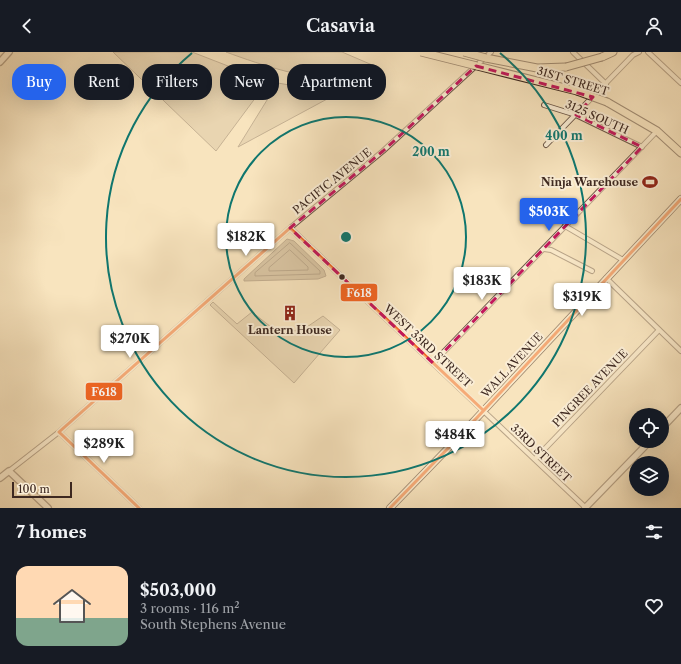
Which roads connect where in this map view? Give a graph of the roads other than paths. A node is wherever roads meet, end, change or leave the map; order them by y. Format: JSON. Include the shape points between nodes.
{"nodes":[{"id":1,"x":9,"y":52,"type":"edge"},
{"id":2,"x":421,"y":52,"type":"edge"},
{"id":3,"x":464,"y":52,"type":"edge"},
{"id":4,"x":572,"y":52,"type":"edge"},
{"id":5,"x":613,"y":52,"type":"edge"},
{"id":6,"x":639,"y":52,"type":"edge"},
{"id":7,"x":648,"y":52,"type":"edge"},
{"id":8,"x":489,"y":55,"type":"edge"},
{"id":9,"x":0,"y":62,"type":"edge"},
{"id":10,"x":681,"y":83,"type":"edge"},
{"id":11,"x":606,"y":84,"type":"junction"},
{"id":12,"x":544,"y":105,"type":"dead end"},
{"id":13,"x":576,"y":115,"type":"junction"},
{"id":14,"x":657,"y":131,"type":"junction"},
{"id":15,"x":546,"y":145,"type":"dead end"},
{"id":16,"x":642,"y":147,"type":"junction"},
{"id":17,"x":681,"y":154,"type":"edge"},
{"id":18,"x":681,"y":199,"type":"edge"},
{"id":19,"x":566,"y":226,"type":"junction"},
{"id":20,"x":290,"y":228,"type":"junction"},
{"id":21,"x":543,"y":250,"type":"junction"},
{"id":22,"x":623,"y":260,"type":"junction"},
{"id":23,"x":592,"y":271,"type":"dead end"},
{"id":24,"x":606,"y":278,"type":"junction"},
{"id":25,"x":659,"y":330,"type":"junction"},
{"id":26,"x":681,"y":351,"type":"edge"},
{"id":27,"x":433,"y":363,"type":"junction"},
{"id":28,"x":681,"y":408,"type":"edge"},
{"id":29,"x":484,"y":410,"type":"junction"},
{"id":30,"x":669,"y":421,"type":"edge"},
{"id":31,"x":59,"y":432,"type":"junction"},
{"id":32,"x":643,"y":448,"type":"edge"},
{"id":33,"x":535,"y":459,"type":"junction"},
{"id":34,"x":9,"y":471,"type":"junction"},
{"id":35,"x":0,"y":478,"type":"edge"},
{"id":36,"x":48,"y":508,"type":"edge"},
{"id":37,"x":139,"y":508,"type":"edge"},
{"id":38,"x":390,"y":508,"type":"edge"},
{"id":39,"x":586,"y":508,"type":"edge"}],
"edges":[{"from":1,"to":9,"type":"street"},
{"from":2,"to":14,"type":"main road","name":"31ST STREET","bridge":true,"via":[[577,91],[607,102]]},
{"from":3,"to":8,"type":"main road","bridge":true},
{"from":4,"to":11,"type":"street","name":"31ST STREET"},
{"from":5,"to":8,"type":"main road","bridge":true,"via":[[566,67],[537,68]]},
{"from":6,"to":11,"type":"street","via":[[633,55]]},
{"from":7,"to":10,"type":"street"},
{"from":8,"to":20,"type":"street","name":"PACIFIC AVENUE","via":[[392,144]]},
{"from":11,"to":13,"type":"street"},
{"from":12,"to":13,"type":"street","name":"3125 SOUTH"},
{"from":13,"to":15,"type":"street"},
{"from":13,"to":16,"type":"street","name":"3125 SOUTH"},
{"from":14,"to":16,"type":"street"},
{"from":14,"to":17,"type":"main road","name":"31ST STREET"},
{"from":16,"to":19,"type":"street"},
{"from":18,"to":22,"type":"main road","name":"WALL AVENUE"},
{"from":19,"to":21,"type":"street"},
{"from":19,"to":22,"type":"street"},
{"from":20,"to":27,"type":"street","name":"WEST 33RD STREET"},
{"from":20,"to":31,"type":"street","name":"PACIFIC AVENUE"},
{"from":21,"to":23,"type":"street","via":[[551,250]]},
{"from":21,"to":27,"type":"street"},
{"from":22,"to":24,"type":"main road","name":"WALL AVENUE"},
{"from":24,"to":25,"type":"street"},
{"from":24,"to":29,"type":"main road","name":"WALL AVENUE"},
{"from":25,"to":26,"type":"street"},
{"from":25,"to":33,"type":"street","name":"PINGREE AVENUE"},
{"from":27,"to":29,"type":"street","name":"WEST 33RD STREET"},
{"from":28,"to":30,"type":"street"},
{"from":29,"to":33,"type":"street","name":"33RD STREET"},
{"from":29,"to":38,"type":"main road","name":"WALL AVENUE"},
{"from":31,"to":34,"type":"street","name":"PACIFIC AVENUE"},
{"from":31,"to":37,"type":"street"},
{"from":32,"to":39,"type":"street"},
{"from":33,"to":39,"type":"street","name":"33RD STREET"},
{"from":34,"to":35,"type":"street","name":"PACIFIC AVENUE"},
{"from":34,"to":36,"type":"street"}]}
